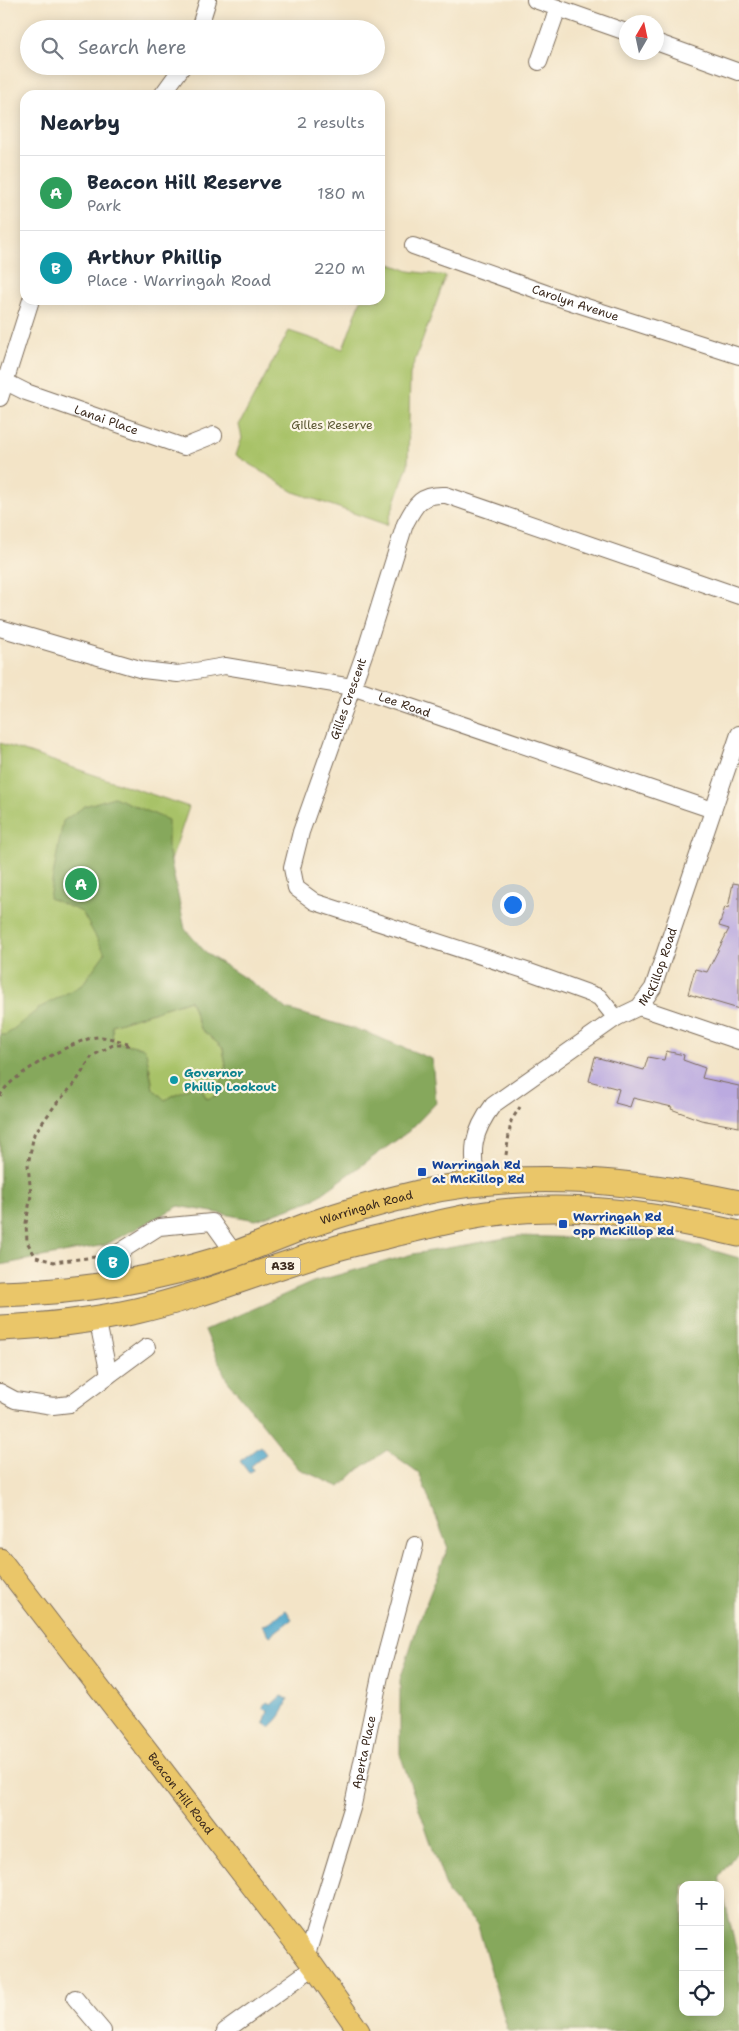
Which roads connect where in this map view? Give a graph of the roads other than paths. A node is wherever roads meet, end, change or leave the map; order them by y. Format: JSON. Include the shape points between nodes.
{"nodes":[{"id":1,"x":208,"y":0,"type":"edge"},
{"id":2,"x":535,"y":0,"type":"edge"},
{"id":3,"x":558,"y":8,"type":"junction"},
{"id":4,"x":202,"y":20,"type":"edge"},
{"id":5,"x":619,"y":30,"type":"edge"},
{"id":6,"x":664,"y":45,"type":"edge"},
{"id":7,"x":539,"y":62,"type":"dead end"},
{"id":8,"x":739,"y":72,"type":"edge"},
{"id":9,"x":176,"y":75,"type":"edge"},
{"id":10,"x":166,"y":90,"type":"edge"},
{"id":11,"x":413,"y":246,"type":"dead end"},
{"id":12,"x":29,"y":305,"type":"edge"},
{"id":13,"x":739,"y":356,"type":"edge"},
{"id":14,"x":3,"y":380,"type":"edge"},
{"id":15,"x":0,"y":398,"type":"edge"},
{"id":16,"x":214,"y":436,"type":"dead end"},
{"id":17,"x":739,"y":596,"type":"edge"},
{"id":18,"x":0,"y":628,"type":"edge"},
{"id":19,"x":352,"y":687,"type":"junction"},
{"id":20,"x":739,"y":734,"type":"edge"},
{"id":21,"x":713,"y":810,"type":"junction"},
{"id":22,"x":639,"y":1007,"type":"junction"},
{"id":23,"x":616,"y":1018,"type":"junction"},
{"id":24,"x":739,"y":1041,"type":"edge"},
{"id":25,"x":477,"y":1184,"type":"junction"},
{"id":26,"x":739,"y":1203,"type":"edge"},
{"id":27,"x":483,"y":1214,"type":"junction"},
{"id":28,"x":739,"y":1234,"type":"edge"},
{"id":29,"x":235,"y":1254,"type":"junction"},
{"id":30,"x":123,"y":1283,"type":"junction"},
{"id":31,"x":0,"y":1294,"type":"edge"},
{"id":32,"x":98,"y":1318,"type":"junction"},
{"id":33,"x":0,"y":1328,"type":"edge"},
{"id":34,"x":147,"y":1348,"type":"dead end"},
{"id":35,"x":109,"y":1375,"type":"junction"},
{"id":36,"x":0,"y":1392,"type":"edge"},
{"id":37,"x":415,"y":1545,"type":"dead end"},
{"id":38,"x":0,"y":1559,"type":"edge"},
{"id":39,"x":310,"y":1962,"type":"junction"},
{"id":40,"x":75,"y":1998,"type":"dead end"},
{"id":41,"x":103,"y":2031,"type":"edge"},
{"id":42,"x":224,"y":2031,"type":"edge"},
{"id":43,"x":360,"y":2031,"type":"edge"}],
"edges":[{"from":1,"to":4,"type":"street"},
{"from":2,"to":3,"type":"street"},
{"from":3,"to":5,"type":"street"},
{"from":3,"to":7,"type":"street"},
{"from":6,"to":8,"type":"street"},
{"from":9,"to":10,"type":"street"},
{"from":11,"to":13,"type":"street","name":"Carolyn Avenue"},
{"from":12,"to":14,"type":"street"},
{"from":14,"to":15,"type":"street"},
{"from":14,"to":16,"type":"street","name":"Lanai Place","via":[[26,392],[184,447]]},
{"from":17,"to":19,"type":"street","name":"Gilles Crescent","via":[[446,495],[430,494],[421,500],[404,524]]},
{"from":18,"to":19,"type":"street","name":"Lee Road","via":[[143,670],[178,674],[225,666]]},
{"from":19,"to":21,"type":"street","name":"Lee Road"},
{"from":19,"to":23,"type":"street","name":"Gilles Crescent","via":[[301,832],[292,868],[296,888],[316,902],[599,997]]},
{"from":20,"to":21,"type":"street","name":"McKillop Road"},
{"from":21,"to":22,"type":"street","name":"McKillop Road","via":[[652,988]]},
{"from":22,"to":23,"type":"street","name":"McKillop Road"},
{"from":22,"to":24,"type":"street"},
{"from":23,"to":25,"type":"street","name":"McKillop Road","via":[[492,1105],[474,1142],[473,1164]]},
{"from":25,"to":26,"type":"highway","name":"Warringah Road","number":"A38","via":[[571,1179],[624,1182]]},
{"from":25,"to":27,"type":"highway","name":"McKillop Road"},
{"from":25,"to":29,"type":"highway","name":"Warringah Road","number":"A38","via":[[367,1206]]},
{"from":27,"to":28,"type":"highway","number":"A38","via":[[542,1209],[602,1211],[676,1219]]},
{"from":27,"to":32,"type":"highway","number":"A38","via":[[332,1249],[196,1295]]},
{"from":29,"to":30,"type":"highway","name":"Warringah Road","number":"A38"},
{"from":29,"to":30,"type":"street","via":[[212,1222],[159,1227],[118,1253]]},
{"from":30,"to":31,"type":"highway","name":"Warringah Road","number":"A38","via":[[67,1291]]},
{"from":32,"to":33,"type":"highway","number":"A38","via":[[47,1326]]},
{"from":32,"to":35,"type":"street"},
{"from":34,"to":35,"type":"street"},
{"from":35,"to":36,"type":"street","via":[[70,1404],[53,1406],[15,1400]]},
{"from":37,"to":39,"type":"street","name":"Aperta Place","via":[[380,1676],[353,1804]]},
{"from":38,"to":39,"type":"main road","name":"Beacon Hill Road"},
{"from":39,"to":42,"type":"street"},
{"from":39,"to":43,"type":"main road","name":"Beacon Hill Road"},
{"from":40,"to":41,"type":"street"}]}
